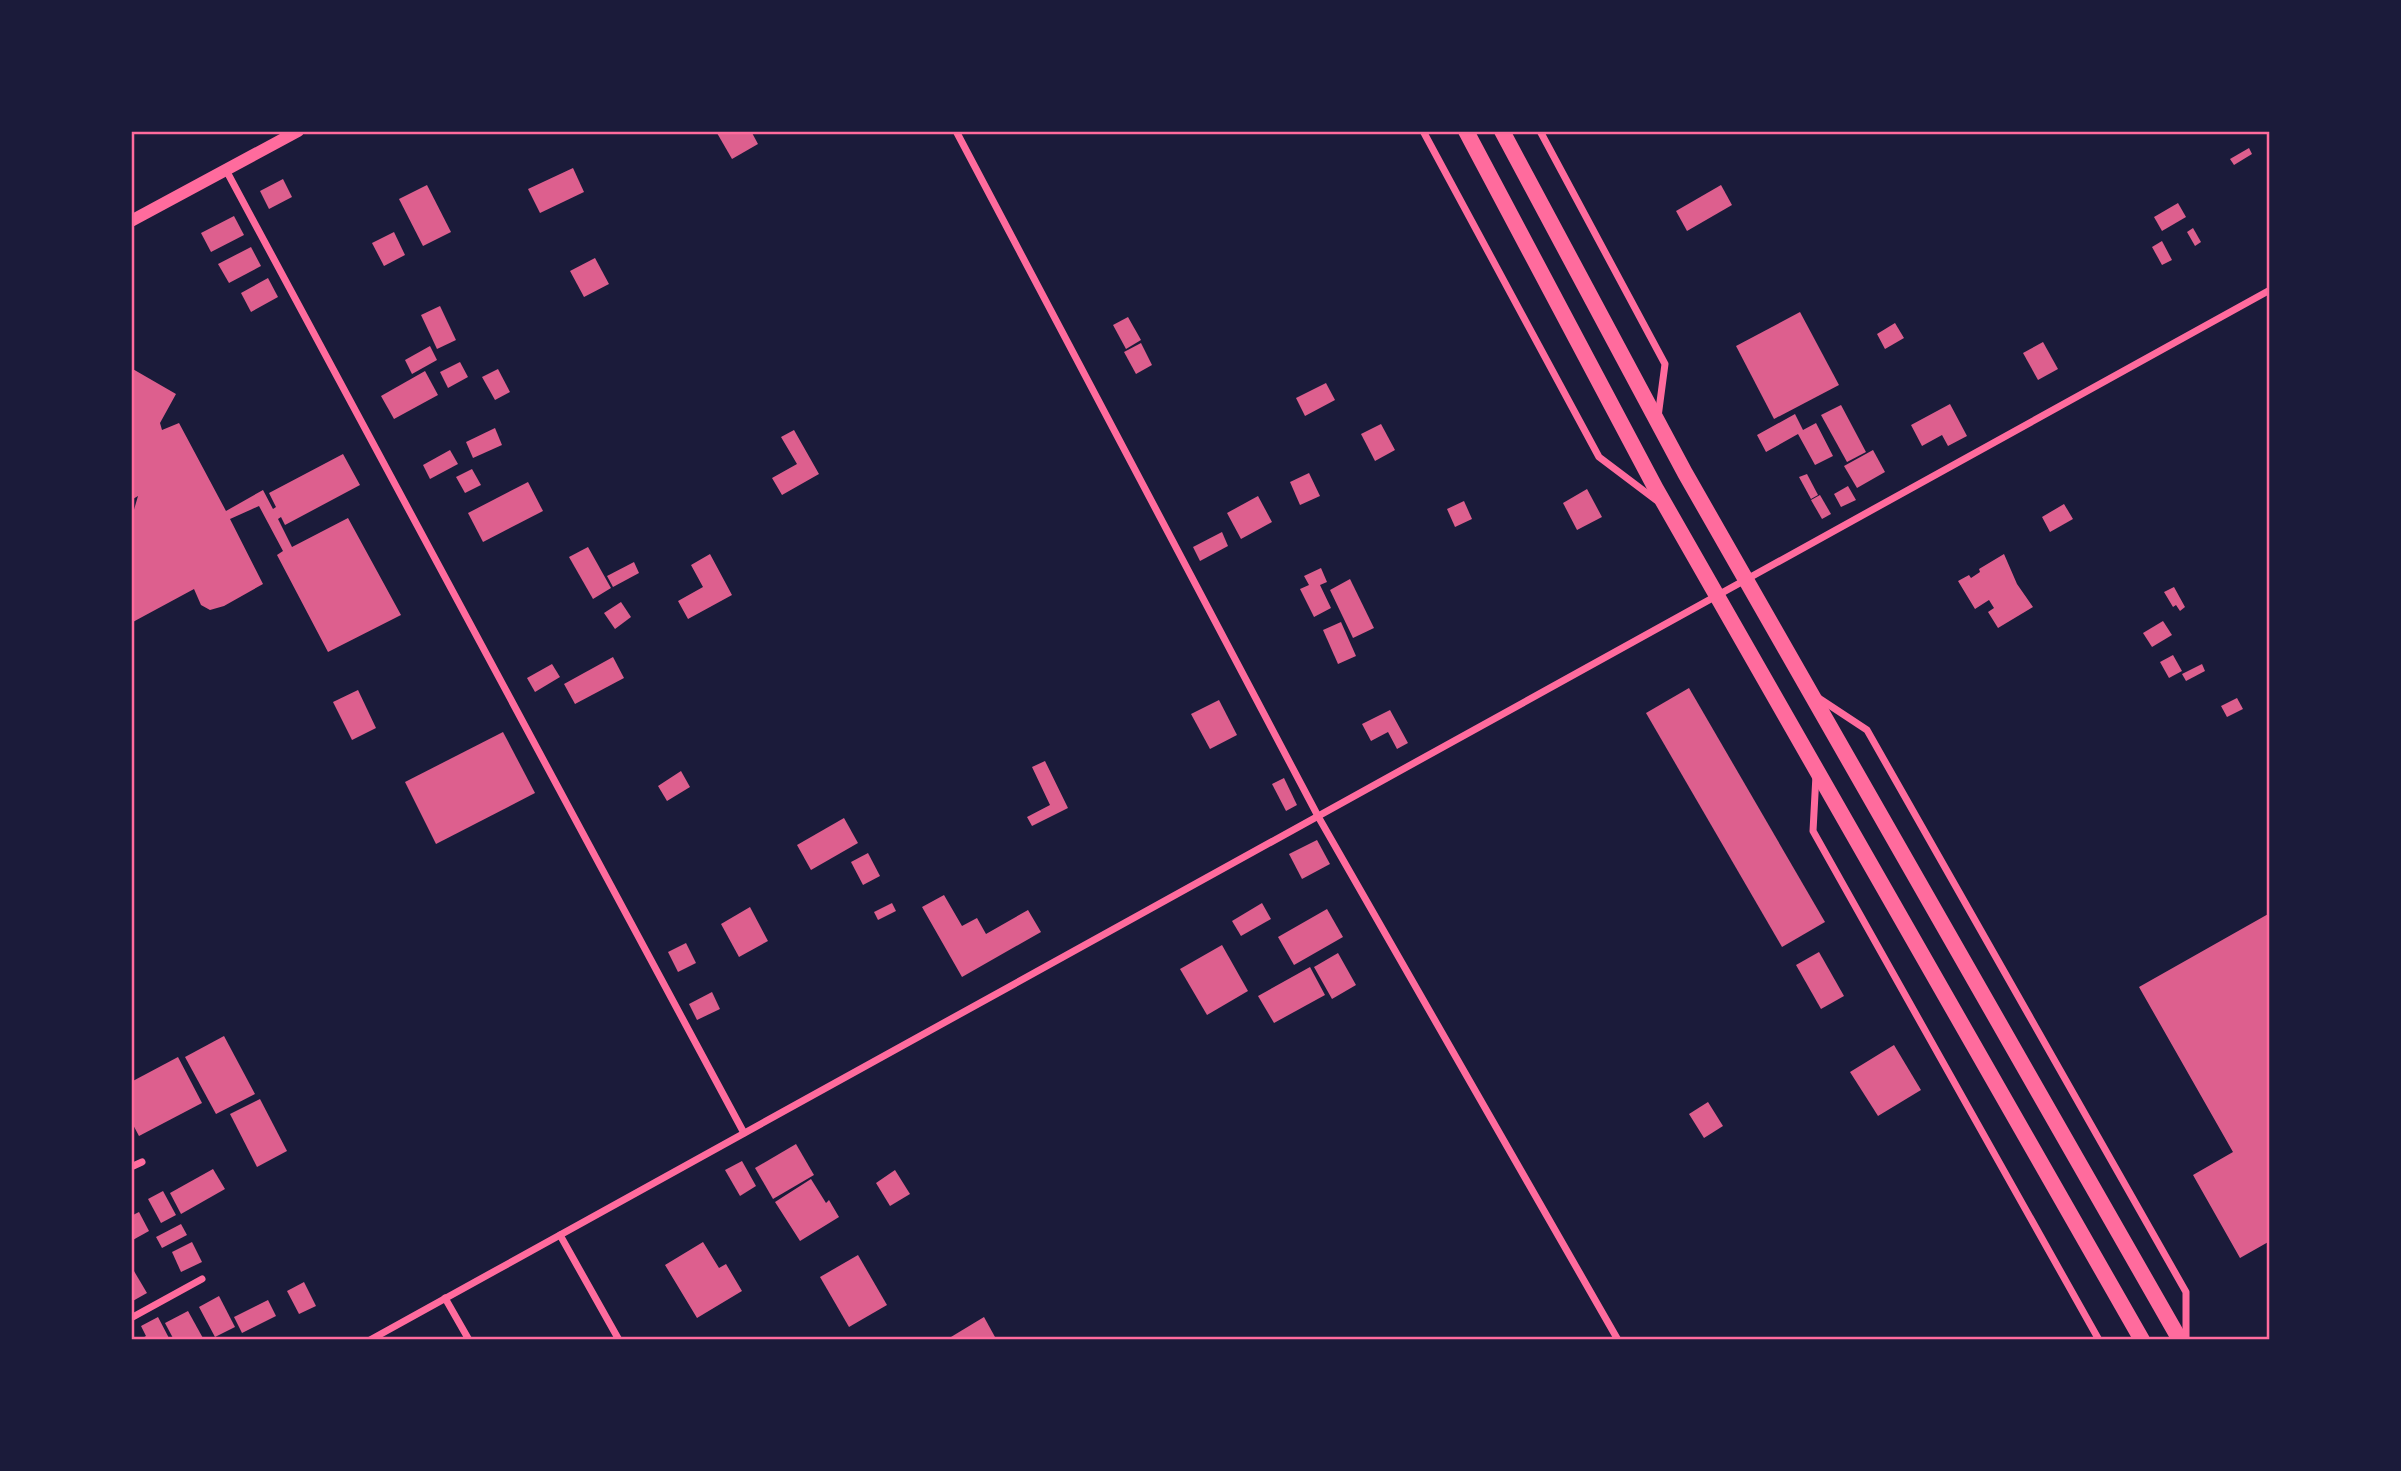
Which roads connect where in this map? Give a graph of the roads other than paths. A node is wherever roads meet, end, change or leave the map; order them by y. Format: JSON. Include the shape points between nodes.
{"nodes":[{"id":1,"x":298,"y":131,"type":"edge"},
{"id":2,"x":956,"y":131,"type":"edge"},
{"id":3,"x":1423,"y":131,"type":"edge"},
{"id":4,"x":1466,"y":131,"type":"edge"},
{"id":5,"x":1502,"y":131,"type":"edge"},
{"id":6,"x":1540,"y":131,"type":"edge"},
{"id":7,"x":226,"y":170,"type":"junction"},
{"id":8,"x":131,"y":221,"type":"edge"},
{"id":9,"x":2270,"y":290,"type":"edge"},
{"id":10,"x":1658,"y":421,"type":"junction"},
{"id":11,"x":1668,"y":509,"type":"junction"},
{"id":12,"x":1746,"y":579,"type":"junction"},
{"id":13,"x":1717,"y":596,"type":"junction"},
{"id":14,"x":1811,"y":692,"type":"junction"},
{"id":15,"x":1817,"y":770,"type":"junction"},
{"id":16,"x":1319,"y":818,"type":"junction"},
{"id":17,"x":744,"y":1133,"type":"junction"},
{"id":18,"x":142,"y":1162,"type":"dead end"},
{"id":19,"x":131,"y":1167,"type":"edge"},
{"id":20,"x":559,"y":1235,"type":"junction"},
{"id":21,"x":202,"y":1279,"type":"dead end"},
{"id":22,"x":445,"y":1298,"type":"junction"},
{"id":23,"x":131,"y":1318,"type":"edge"},
{"id":24,"x":374,"y":1339,"type":"edge"},
{"id":25,"x":469,"y":1340,"type":"edge"},
{"id":26,"x":619,"y":1340,"type":"edge"},
{"id":27,"x":1618,"y":1340,"type":"edge"},
{"id":28,"x":2099,"y":1340,"type":"edge"},
{"id":29,"x":2142,"y":1340,"type":"edge"},
{"id":30,"x":2179,"y":1340,"type":"edge"},
{"id":31,"x":2186,"y":1340,"type":"edge"}],
"edges":[{"from":1,"to":7,"type":"street"},
{"from":2,"to":16,"type":"street"},
{"from":3,"to":11,"type":"street","via":[[1599,457]]},
{"from":4,"to":11,"type":"main road"},
{"from":5,"to":10,"type":"main road"},
{"from":6,"to":10,"type":"street","via":[[1665,364]]},
{"from":7,"to":8,"type":"street"},
{"from":7,"to":17,"type":"street"},
{"from":9,"to":12,"type":"street"},
{"from":10,"to":12,"type":"main road"},
{"from":11,"to":13,"type":"main road"},
{"from":12,"to":13,"type":"street"},
{"from":12,"to":14,"type":"main road"},
{"from":13,"to":15,"type":"main road"},
{"from":13,"to":16,"type":"street"},
{"from":14,"to":30,"type":"main road"},
{"from":14,"to":31,"type":"street","via":[[1867,730],[2186,1292]]},
{"from":15,"to":28,"type":"street","via":[[1813,831]]},
{"from":15,"to":29,"type":"main road"},
{"from":16,"to":17,"type":"street"},
{"from":16,"to":27,"type":"street"},
{"from":17,"to":20,"type":"street"},
{"from":18,"to":19,"type":"street"},
{"from":20,"to":22,"type":"street"},
{"from":20,"to":26,"type":"street"},
{"from":21,"to":23,"type":"street"},
{"from":22,"to":24,"type":"street"},
{"from":22,"to":25,"type":"street"}]}
